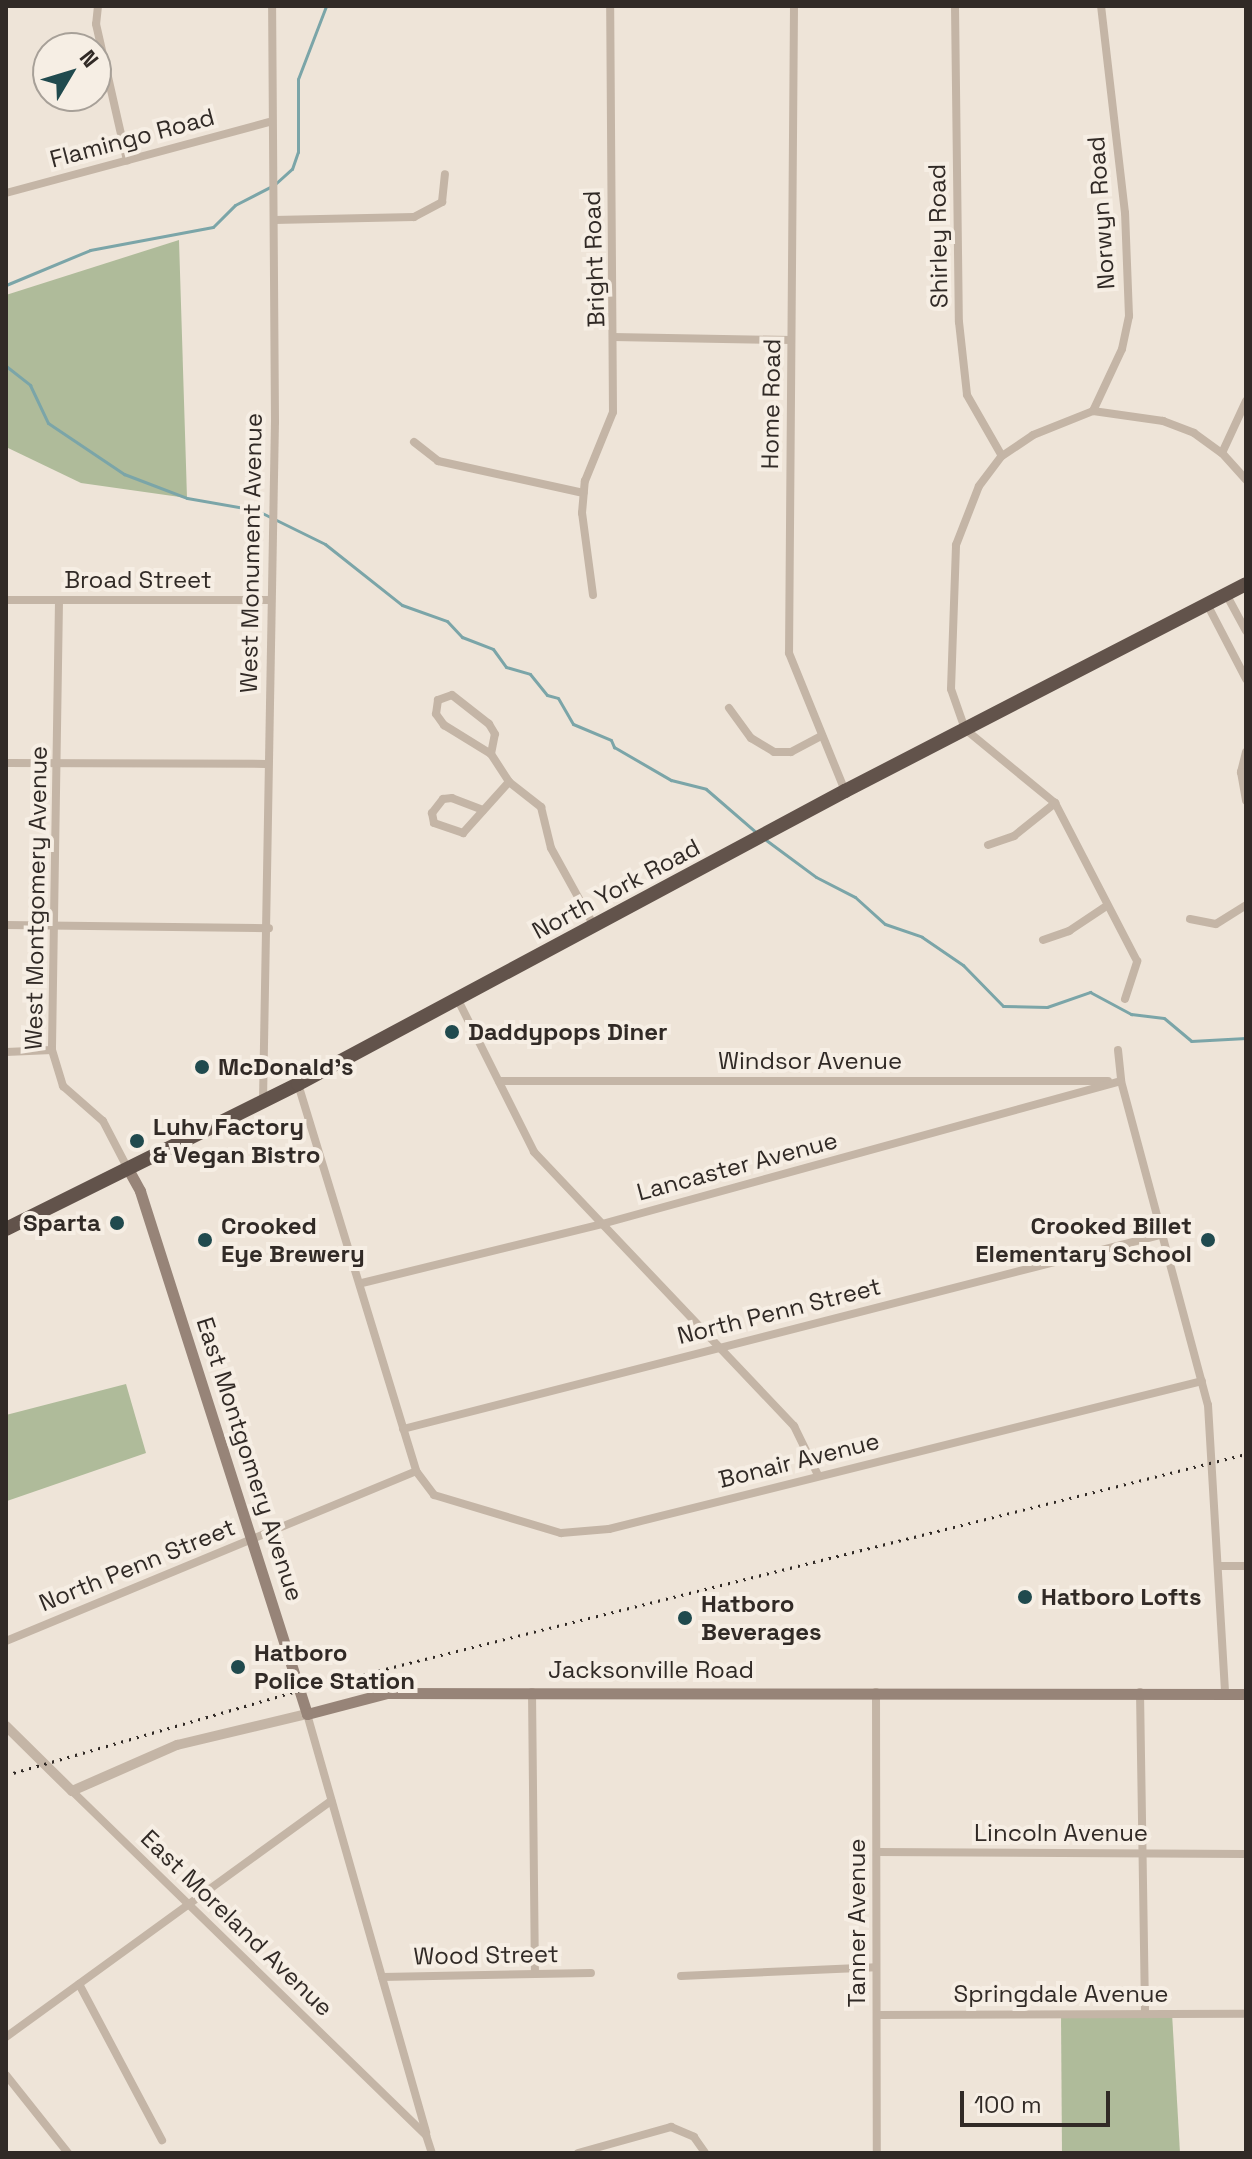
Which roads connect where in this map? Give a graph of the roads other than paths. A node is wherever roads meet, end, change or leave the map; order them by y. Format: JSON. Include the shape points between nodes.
{"nodes":[{"id":1,"x":98,"y":6,"type":"edge"},
{"id":2,"x":272,"y":6,"type":"edge"},
{"id":3,"x":610,"y":6,"type":"edge"},
{"id":4,"x":794,"y":6,"type":"edge"},
{"id":5,"x":955,"y":6,"type":"edge"},
{"id":6,"x":1101,"y":6,"type":"edge"},
{"id":7,"x":269,"y":122,"type":"junction"},
{"id":8,"x":127,"y":161,"type":"junction"},
{"id":9,"x":445,"y":174,"type":"dead end"},
{"id":10,"x":6,"y":193,"type":"edge"},
{"id":11,"x":274,"y":220,"type":"junction"},
{"id":12,"x":613,"y":337,"type":"junction"},
{"id":13,"x":791,"y":340,"type":"junction"},
{"id":14,"x":1246,"y":401,"type":"edge"},
{"id":15,"x":1093,"y":411,"type":"junction"},
{"id":16,"x":414,"y":442,"type":"dead end"},
{"id":17,"x":1222,"y":453,"type":"junction"},
{"id":18,"x":1002,"y":456,"type":"junction"},
{"id":19,"x":1246,"y":480,"type":"edge"},
{"id":20,"x":584,"y":493,"type":"junction"},
{"id":21,"x":1246,"y":584,"type":"edge"},
{"id":22,"x":1226,"y":594,"type":"junction"},
{"id":23,"x":593,"y":595,"type":"dead end"},
{"id":24,"x":6,"y":600,"type":"edge"},
{"id":25,"x":269,"y":600,"type":"junction"},
{"id":26,"x":59,"y":601,"type":"junction"},
{"id":27,"x":1207,"y":604,"type":"junction"},
{"id":28,"x":1246,"y":631,"type":"edge"},
{"id":29,"x":1246,"y":679,"type":"edge"},
{"id":30,"x":729,"y":708,"type":"dead end"},
{"id":31,"x":965,"y":729,"type":"junction"},
{"id":32,"x":819,"y":737,"type":"junction"},
{"id":33,"x":1246,"y":752,"type":"edge"},
{"id":34,"x":491,"y":754,"type":"junction"},
{"id":35,"x":6,"y":763,"type":"edge"},
{"id":36,"x":59,"y":764,"type":"junction"},
{"id":37,"x":266,"y":764,"type":"junction"},
{"id":38,"x":509,"y":782,"type":"junction"},
{"id":39,"x":845,"y":791,"type":"junction"},
{"id":40,"x":1246,"y":801,"type":"edge"},
{"id":41,"x":1055,"y":803,"type":"junction"},
{"id":42,"x":483,"y":810,"type":"junction"},
{"id":43,"x":988,"y":845,"type":"dead end"},
{"id":44,"x":1246,"y":905,"type":"edge"},
{"id":45,"x":1105,"y":907,"type":"junction"},
{"id":46,"x":1190,"y":919,"type":"dead end"},
{"id":47,"x":6,"y":925,"type":"edge"},
{"id":48,"x":55,"y":926,"type":"junction"},
{"id":49,"x":594,"y":926,"type":"junction"},
{"id":50,"x":269,"y":928,"type":"junction"},
{"id":51,"x":1043,"y":940,"type":"dead end"},
{"id":52,"x":457,"y":998,"type":"junction"},
{"id":53,"x":1125,"y":999,"type":"dead end"},
{"id":54,"x":52,"y":1050,"type":"junction"},
{"id":55,"x":1118,"y":1050,"type":"dead end"},
{"id":56,"x":6,"y":1052,"type":"edge"},
{"id":57,"x":499,"y":1081,"type":"junction"},
{"id":58,"x":1121,"y":1081,"type":"junction"},
{"id":59,"x":298,"y":1084,"type":"junction"},
{"id":60,"x":263,"y":1101,"type":"junction"},
{"id":61,"x":128,"y":1169,"type":"junction"},
{"id":62,"x":602,"y":1224,"type":"junction"},
{"id":63,"x":6,"y":1229,"type":"edge"},
{"id":64,"x":1164,"y":1234,"type":"junction"},
{"id":65,"x":362,"y":1283,"type":"junction"},
{"id":66,"x":721,"y":1347,"type":"junction"},
{"id":67,"x":1202,"y":1381,"type":"junction"},
{"id":68,"x":403,"y":1429,"type":"junction"},
{"id":69,"x":416,"y":1471,"type":"junction"},
{"id":70,"x":818,"y":1475,"type":"junction"},
{"id":71,"x":253,"y":1539,"type":"junction"},
{"id":72,"x":1221,"y":1566,"type":"junction"},
{"id":73,"x":1246,"y":1566,"type":"edge"},
{"id":74,"x":6,"y":1641,"type":"edge"},
{"id":75,"x":532,"y":1692,"type":"junction"},
{"id":76,"x":876,"y":1692,"type":"junction"},
{"id":77,"x":1140,"y":1692,"type":"junction"},
{"id":78,"x":1225,"y":1694,"type":"junction"},
{"id":79,"x":1246,"y":1694,"type":"edge"},
{"id":80,"x":307,"y":1714,"type":"junction"},
{"id":81,"x":6,"y":1726,"type":"edge"},
{"id":82,"x":72,"y":1791,"type":"junction"},
{"id":83,"x":331,"y":1801,"type":"junction"},
{"id":84,"x":877,"y":1852,"type":"junction"},
{"id":85,"x":1139,"y":1854,"type":"junction"},
{"id":86,"x":1246,"y":1854,"type":"edge"},
{"id":87,"x":188,"y":1904,"type":"junction"},
{"id":88,"x":876,"y":1967,"type":"junction"},
{"id":89,"x":535,"y":1972,"type":"junction"},
{"id":90,"x":591,"y":1973,"type":"dead end"},
{"id":91,"x":681,"y":1976,"type":"dead end"},
{"id":92,"x":382,"y":1977,"type":"junction"},
{"id":93,"x":79,"y":1984,"type":"junction"},
{"id":94,"x":1145,"y":2013,"type":"junction"},
{"id":95,"x":1246,"y":2014,"type":"edge"},
{"id":96,"x":877,"y":2015,"type":"junction"},
{"id":97,"x":6,"y":2037,"type":"edge"},
{"id":98,"x":6,"y":2075,"type":"edge"},
{"id":99,"x":426,"y":2135,"type":"junction"},
{"id":100,"x":162,"y":2140,"type":"dead end"},
{"id":101,"x":68,"y":2153,"type":"edge"},
{"id":102,"x":432,"y":2153,"type":"edge"},
{"id":103,"x":578,"y":2153,"type":"edge"},
{"id":104,"x":705,"y":2153,"type":"edge"},
{"id":105,"x":877,"y":2153,"type":"edge"}],
"edges":[{"from":1,"to":8,"type":"street","via":[[96,24]]},
{"from":2,"to":7,"type":"street","name":"West Monument Avenue"},
{"from":3,"to":12,"type":"street","name":"Bright Road"},
{"from":4,"to":13,"type":"street","name":"Home Road"},
{"from":5,"to":18,"type":"street","name":"Shirley Road","via":[[959,322],[967,395]]},
{"from":6,"to":15,"type":"street","name":"Norwyn Road","via":[[1125,213],[1129,316],[1122,349]]},
{"from":7,"to":8,"type":"street","name":"Flamingo Road"},
{"from":7,"to":11,"type":"street","name":"West Monument Avenue"},
{"from":8,"to":10,"type":"street","name":"Flamingo Road"},
{"from":9,"to":11,"type":"street","via":[[442,202],[414,217]]},
{"from":11,"to":25,"type":"street","name":"West Monument Avenue"},
{"from":12,"to":13,"type":"street","name":"Bright Road"},
{"from":12,"to":20,"type":"street","via":[[613,412]]},
{"from":13,"to":32,"type":"street","name":"Home Road","via":[[789,653]]},
{"from":14,"to":17,"type":"street"},
{"from":15,"to":17,"type":"street","via":[[1163,421],[1194,433]]},
{"from":15,"to":18,"type":"street","via":[[1033,435]]},
{"from":16,"to":20,"type":"street","via":[[438,461]]},
{"from":17,"to":19,"type":"street"},
{"from":18,"to":31,"type":"street","via":[[979,486],[956,545],[951,689]]},
{"from":20,"to":23,"type":"street"},
{"from":21,"to":22,"type":"highway","name":"North York Road"},
{"from":22,"to":27,"type":"highway","name":"North York Road"},
{"from":22,"to":28,"type":"street"},
{"from":24,"to":26,"type":"street","name":"Broad Street"},
{"from":25,"to":26,"type":"street","name":"Broad Street"},
{"from":25,"to":37,"type":"street","name":"West Monument Avenue"},
{"from":26,"to":36,"type":"street","name":"West Montgomery Avenue"},
{"from":27,"to":29,"type":"street"},
{"from":27,"to":31,"type":"highway","name":"North York Road"},
{"from":30,"to":32,"type":"street","via":[[751,738],[774,752],[791,752]]},
{"from":31,"to":39,"type":"highway","name":"North York Road"},
{"from":31,"to":41,"type":"street"},
{"from":32,"to":39,"type":"street","name":"Home Road"},
{"from":33,"to":40,"type":"street","via":[[1241,772]]},
{"from":34,"to":34,"type":"street","via":[[444,725],[436,714],[438,700],[452,695],[489,724],[495,734]]},
{"from":34,"to":38,"type":"street"},
{"from":35,"to":36,"type":"street"},
{"from":36,"to":37,"type":"street"},
{"from":36,"to":48,"type":"street","name":"West Montgomery Avenue"},
{"from":37,"to":50,"type":"street","name":"West Monument Avenue"},
{"from":38,"to":42,"type":"street"},
{"from":38,"to":49,"type":"street","via":[[541,807],[551,848]]},
{"from":39,"to":49,"type":"highway","name":"North York Road"},
{"from":41,"to":43,"type":"street","via":[[1014,836]]},
{"from":41,"to":45,"type":"street"},
{"from":42,"to":42,"type":"street","via":[[463,833],[434,823],[432,813],[443,799],[452,798]]},
{"from":44,"to":46,"type":"street","via":[[1216,924]]},
{"from":45,"to":51,"type":"street","via":[[1069,931]]},
{"from":45,"to":53,"type":"street","via":[[1137,961]]},
{"from":47,"to":48,"type":"street"},
{"from":48,"to":50,"type":"street"},
{"from":48,"to":54,"type":"street","name":"West Montgomery Avenue"},
{"from":49,"to":52,"type":"highway","name":"North York Road"},
{"from":50,"to":60,"type":"street","name":"West Monument Avenue"},
{"from":52,"to":57,"type":"street"},
{"from":52,"to":59,"type":"highway","name":"North York Road"},
{"from":54,"to":56,"type":"street"},
{"from":54,"to":61,"type":"street","name":"West Montgomery Avenue","via":[[63,1086],[103,1121]]},
{"from":55,"to":58,"type":"street"},
{"from":57,"to":58,"type":"street","name":"Windsor Avenue"},
{"from":57,"to":62,"type":"street","via":[[534,1152]]},
{"from":58,"to":62,"type":"street","name":"Lancaster Avenue"},
{"from":58,"to":64,"type":"street"},
{"from":59,"to":60,"type":"highway","name":"North York Road"},
{"from":59,"to":65,"type":"street"},
{"from":60,"to":61,"type":"highway","name":"North York Road"},
{"from":61,"to":63,"type":"highway","name":"North York Road"},
{"from":61,"to":71,"type":"main road","name":"East Montgomery Avenue"},
{"from":62,"to":65,"type":"street","name":"Lancaster Avenue"},
{"from":62,"to":66,"type":"street"},
{"from":64,"to":66,"type":"street","name":"North Penn Street"},
{"from":64,"to":67,"type":"street"},
{"from":65,"to":68,"type":"street"},
{"from":66,"to":68,"type":"street","name":"North Penn Street"},
{"from":66,"to":70,"type":"street","via":[[794,1426]]},
{"from":67,"to":70,"type":"street","name":"Bonair Avenue"},
{"from":67,"to":72,"type":"street","via":[[1213,1438]]},
{"from":68,"to":69,"type":"street"},
{"from":69,"to":70,"type":"street","name":"Bonair Avenue","via":[[434,1495],[561,1533],[609,1529]]},
{"from":69,"to":71,"type":"street","name":"North Penn Street"},
{"from":71,"to":74,"type":"street","name":"North Penn Street"},
{"from":71,"to":80,"type":"main road","name":"East Montgomery Avenue"},
{"from":72,"to":73,"type":"street"},
{"from":72,"to":78,"type":"street"},
{"from":75,"to":76,"type":"main road","name":"Jacksonville Road"},
{"from":75,"to":80,"type":"main road","name":"Jacksonville Road","via":[[387,1693]]},
{"from":75,"to":89,"type":"street"},
{"from":76,"to":77,"type":"main road","name":"Jacksonville Road"},
{"from":76,"to":84,"type":"street","name":"Tanner Avenue"},
{"from":77,"to":78,"type":"main road","name":"Jacksonville Road"},
{"from":77,"to":85,"type":"street"},
{"from":78,"to":79,"type":"main road","name":"Jacksonville Road"},
{"from":80,"to":82,"type":"street","name":"Jacksonville Road","via":[[177,1745]]},
{"from":80,"to":83,"type":"street","name":"East Montgomery Avenue"},
{"from":81,"to":82,"type":"street","name":"East Moreland Avenue"},
{"from":82,"to":87,"type":"street","name":"East Moreland Avenue"},
{"from":83,"to":87,"type":"street"},
{"from":83,"to":92,"type":"street","name":"East Montgomery Avenue"},
{"from":84,"to":85,"type":"street","name":"Lincoln Avenue"},
{"from":84,"to":88,"type":"street","name":"Tanner Avenue"},
{"from":85,"to":86,"type":"street","name":"Lincoln Avenue"},
{"from":85,"to":94,"type":"street"},
{"from":87,"to":93,"type":"street"},
{"from":87,"to":99,"type":"street","name":"East Moreland Avenue"},
{"from":88,"to":91,"type":"street"},
{"from":88,"to":96,"type":"street","name":"Tanner Avenue"},
{"from":89,"to":90,"type":"street","name":"Wood Street"},
{"from":89,"to":92,"type":"street","name":"Wood Street"},
{"from":92,"to":99,"type":"street","name":"East Montgomery Avenue"},
{"from":93,"to":97,"type":"street"},
{"from":93,"to":100,"type":"street"},
{"from":94,"to":95,"type":"street","name":"Springdale Avenue"},
{"from":94,"to":96,"type":"street","name":"Springdale Avenue"},
{"from":96,"to":105,"type":"street","name":"Tanner Avenue"},
{"from":98,"to":101,"type":"street"},
{"from":99,"to":102,"type":"street","name":"East Moreland Avenue"},
{"from":103,"to":104,"type":"street","via":[[671,2127],[694,2137]]}]}
